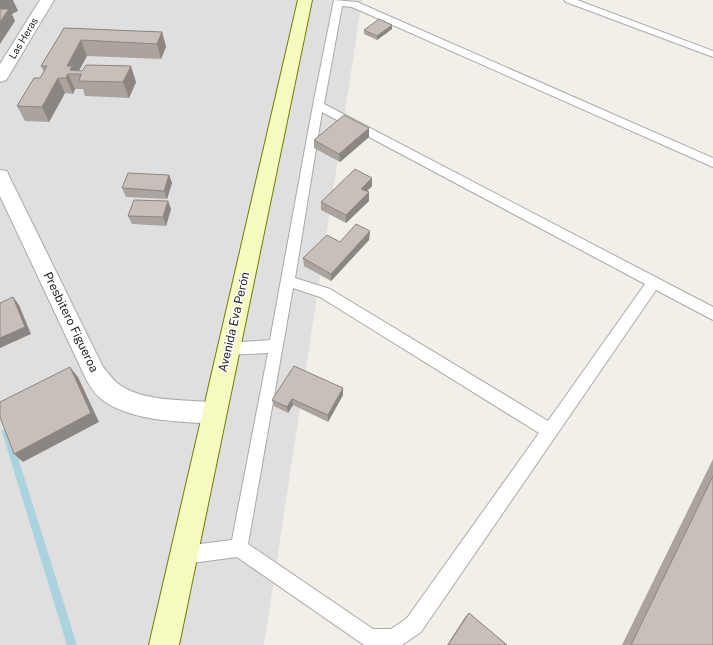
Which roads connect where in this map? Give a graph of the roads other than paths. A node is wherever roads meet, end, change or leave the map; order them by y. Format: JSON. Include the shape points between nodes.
{"nodes":[{"id":1,"x":47,"y":0,"type":"edge"},
{"id":2,"x":305,"y":0,"type":"edge"},
{"id":3,"x":569,"y":0,"type":"edge"},
{"id":4,"x":339,"y":2,"type":"edge"},
{"id":5,"x":713,"y":54,"type":"edge"},
{"id":6,"x":0,"y":77,"type":"edge"},
{"id":7,"x":318,"y":105,"type":"junction"},
{"id":8,"x":713,"y":163,"type":"edge"},
{"id":9,"x":0,"y":176,"type":"edge"},
{"id":10,"x":288,"y":281,"type":"junction"},
{"id":11,"x":654,"y":282,"type":"junction"},
{"id":12,"x":713,"y":314,"type":"edge"},
{"id":13,"x":276,"y":346,"type":"junction"},
{"id":14,"x":228,"y":349,"type":"junction"},
{"id":15,"x":214,"y":413,"type":"junction"},
{"id":16,"x":550,"y":431,"type":"junction"},
{"id":17,"x":238,"y":548,"type":"junction"},
{"id":18,"x":184,"y":555,"type":"junction"},
{"id":19,"x":164,"y":645,"type":"edge"}],
"edges":[{"from":1,"to":6,"type":"street","name":"Las Heras"},
{"from":2,"to":14,"type":"main road","name":"Avenida Eva Perón"},
{"from":3,"to":5,"type":"lane"},
{"from":4,"to":7,"type":"lane"},
{"from":4,"to":8,"type":"lane","via":[[354,4]]},
{"from":7,"to":10,"type":"lane"},
{"from":7,"to":11,"type":"lane"},
{"from":9,"to":15,"type":"street","name":"Presbitero Figueroa","via":[[96,374],[108,391],[128,402],[149,407]]},
{"from":10,"to":13,"type":"lane"},
{"from":10,"to":16,"type":"lane","via":[[325,293]]},
{"from":11,"to":12,"type":"lane"},
{"from":11,"to":16,"type":"lane"},
{"from":13,"to":14,"type":"lane"},
{"from":13,"to":17,"type":"lane"},
{"from":14,"to":15,"type":"main road","name":"Avenida Eva Perón"},
{"from":15,"to":18,"type":"main road","name":"Avenida Eva Perón"},
{"from":16,"to":17,"type":"lane","via":[[414,625],[394,639],[370,638]]},
{"from":17,"to":18,"type":"lane"},
{"from":18,"to":19,"type":"main road","name":"Avenida Eva Perón"}]}
